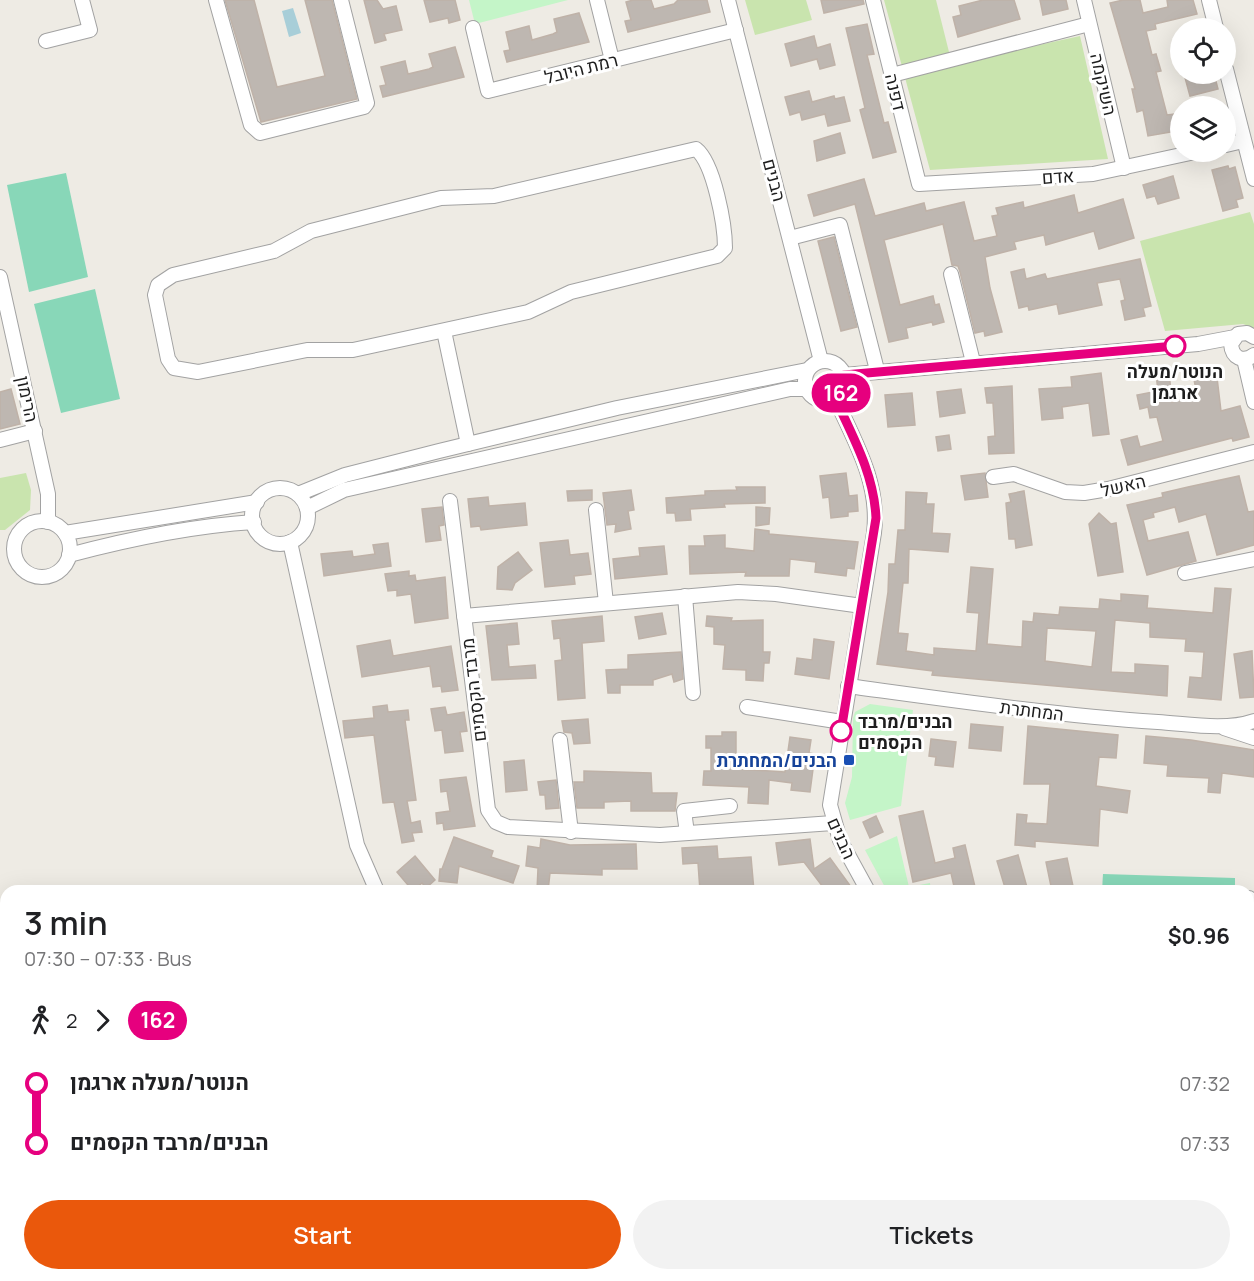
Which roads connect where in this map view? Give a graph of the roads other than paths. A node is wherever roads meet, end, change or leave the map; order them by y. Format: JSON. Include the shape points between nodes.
{"nodes":[{"id":1,"x":82,"y":0,"type":"edge"},
{"id":2,"x":216,"y":0,"type":"edge"},
{"id":3,"x":341,"y":0,"type":"edge"},
{"id":4,"x":597,"y":0,"type":"edge"},
{"id":5,"x":728,"y":0,"type":"edge"},
{"id":6,"x":873,"y":0,"type":"edge"},
{"id":7,"x":1084,"y":0,"type":"edge"},
{"id":8,"x":1209,"y":0,"type":"edge"},
{"id":9,"x":1214,"y":18,"type":"edge"},
{"id":10,"x":1089,"y":24,"type":"junction"},
{"id":11,"x":472,"y":28,"type":"dead end"},
{"id":12,"x":736,"y":30,"type":"junction"},
{"id":13,"x":46,"y":41,"type":"dead end"},
{"id":14,"x":612,"y":60,"type":"junction"},
{"id":15,"x":892,"y":75,"type":"junction"},
{"id":16,"x":1230,"y":84,"type":"edge"},
{"id":17,"x":1243,"y":141,"type":"junction"},
{"id":18,"x":1236,"y":143,"type":"edge"},
{"id":19,"x":1170,"y":158,"type":"edge"},
{"id":20,"x":1124,"y":168,"type":"junction"},
{"id":21,"x":1254,"y":179,"type":"edge"},
{"id":22,"x":919,"y":184,"type":"joint"},
{"id":23,"x":790,"y":238,"type":"junction"},
{"id":24,"x":951,"y":274,"type":"dead end"},
{"id":25,"x":0,"y":277,"type":"edge"},
{"id":26,"x":6,"y":326,"type":"edge"},
{"id":27,"x":444,"y":331,"type":"junction"},
{"id":28,"x":1235,"y":337,"type":"junction"},
{"id":29,"x":1254,"y":337,"type":"edge"},
{"id":30,"x":1198,"y":344,"type":"junction"},
{"id":31,"x":1243,"y":356,"type":"edge"},
{"id":32,"x":821,"y":360,"type":"junction"},
{"id":33,"x":973,"y":362,"type":"junction"},
{"id":34,"x":807,"y":370,"type":"junction"},
{"id":35,"x":877,"y":370,"type":"junction"},
{"id":36,"x":844,"y":375,"type":"junction"},
{"id":37,"x":806,"y":389,"type":"junction"},
{"id":38,"x":835,"y":398,"type":"junction"},
{"id":39,"x":1254,"y":402,"type":"edge"},
{"id":40,"x":35,"y":431,"type":"junction"},
{"id":41,"x":0,"y":440,"type":"edge"},
{"id":42,"x":468,"y":444,"type":"junction"},
{"id":43,"x":1254,"y":452,"type":"edge"},
{"id":44,"x":993,"y":477,"type":"dead end"},
{"id":45,"x":298,"y":494,"type":"junction"},
{"id":46,"x":450,"y":501,"type":"dead end"},
{"id":47,"x":257,"y":502,"type":"junction"},
{"id":48,"x":307,"y":508,"type":"junction"},
{"id":49,"x":596,"y":510,"type":"dead end"},
{"id":50,"x":48,"y":522,"type":"junction"},
{"id":51,"x":254,"y":522,"type":"junction"},
{"id":52,"x":65,"y":533,"type":"junction"},
{"id":53,"x":290,"y":542,"type":"junction"},
{"id":54,"x":69,"y":555,"type":"junction"},
{"id":55,"x":1254,"y":559,"type":"edge"},
{"id":56,"x":1185,"y":573,"type":"dead end"},
{"id":57,"x":686,"y":596,"type":"junction"},
{"id":58,"x":606,"y":603,"type":"junction"},
{"id":59,"x":862,"y":606,"type":"junction"},
{"id":60,"x":464,"y":616,"type":"junction"},
{"id":61,"x":848,"y":686,"type":"junction"},
{"id":62,"x":693,"y":693,"type":"dead end"},
{"id":63,"x":747,"y":707,"type":"dead end"},
{"id":64,"x":1254,"y":721,"type":"edge"},
{"id":65,"x":842,"y":722,"type":"junction"},
{"id":66,"x":1216,"y":726,"type":"junction"},
{"id":67,"x":1254,"y":738,"type":"edge"},
{"id":68,"x":560,"y":740,"type":"dead end"},
{"id":69,"x":730,"y":806,"type":"dead end"},
{"id":70,"x":833,"y":823,"type":"junction"},
{"id":71,"x":571,"y":831,"type":"junction"},
{"id":72,"x":687,"y":834,"type":"junction"},
{"id":73,"x":374,"y":885,"type":"edge"},
{"id":74,"x":865,"y":885,"type":"edge"}],
"edges":[{"from":1,"to":13,"type":"street","via":[[90,30]]},
{"from":2,"to":3,"type":"street","via":[[250,125],[261,133],[364,107],[367,103]]},
{"from":4,"to":14,"type":"street"},
{"from":5,"to":12,"type":"street","name":"הבנים"},
{"from":6,"to":15,"type":"street","name":"דפנה"},
{"from":7,"to":10,"type":"street","name":"השיקמה"},
{"from":8,"to":9,"type":"street"},
{"from":10,"to":15,"type":"street"},
{"from":10,"to":20,"type":"street","name":"השיקמה"},
{"from":11,"to":14,"type":"street","name":"רמת היובל","via":[[488,91]]},
{"from":12,"to":14,"type":"street","name":"רמת היובל"},
{"from":12,"to":23,"type":"street","name":"הבנים"},
{"from":15,"to":22,"type":"street","name":"דפנה"},
{"from":16,"to":17,"type":"street"},
{"from":17,"to":18,"type":"street"},
{"from":17,"to":21,"type":"street"},
{"from":19,"to":20,"type":"street","name":"אדם"},
{"from":20,"to":22,"type":"street","name":"אדם","via":[[1093,174]]},
{"from":23,"to":32,"type":"street","name":"הבנים"},
{"from":23,"to":35,"type":"street","via":[[840,225]]},
{"from":24,"to":33,"type":"street"},
{"from":25,"to":26,"type":"street","name":"הרימון"},
{"from":26,"to":40,"type":"street","name":"הרימון"},
{"from":27,"to":27,"type":"street","via":[[528,312],[571,292],[717,256],[725,248],[725,234],[703,154],[696,149],[682,151],[494,196],[441,198],[311,231],[274,250],[172,275],[158,285],[154,295],[168,359],[174,368],[185,371],[218,370],[307,350],[353,350]]},
{"from":27,"to":42,"type":"street"},
{"from":28,"to":29,"type":"street","via":[[1242,333]]},
{"from":28,"to":30,"type":"street"},
{"from":28,"to":31,"type":"street","via":[[1231,344]]},
{"from":30,"to":31,"type":"street"},
{"from":30,"to":33,"type":"street"},
{"from":31,"to":39,"type":"street"},
{"from":32,"to":34,"type":"street"},
{"from":32,"to":36,"type":"street","via":[[838,365]]},
{"from":33,"to":35,"type":"street"},
{"from":34,"to":37,"type":"street"},
{"from":34,"to":42,"type":"street","via":[[617,408]]},
{"from":35,"to":36,"type":"street"},
{"from":36,"to":38,"type":"street","via":[[844,387]]},
{"from":37,"to":38,"type":"street","via":[[821,401]]},
{"from":37,"to":48,"type":"street","via":[[344,490]]},
{"from":38,"to":59,"type":"street","name":"הבנים","via":[[866,466],[875,501]]},
{"from":40,"to":41,"type":"street"},
{"from":40,"to":50,"type":"street","name":"הרימון","via":[[48,494]]},
{"from":42,"to":45,"type":"street","via":[[345,475]]},
{"from":43,"to":44,"type":"street","name":"האשל","via":[[1084,493],[1054,489],[1014,474]]},
{"from":45,"to":47,"type":"street","via":[[275,488]]},
{"from":45,"to":48,"type":"street"},
{"from":46,"to":60,"type":"street"},
{"from":47,"to":51,"type":"street"},
{"from":47,"to":52,"type":"street"},
{"from":48,"to":53,"type":"street","via":[[307,526]]},
{"from":49,"to":58,"type":"street"},
{"from":50,"to":52,"type":"street"},
{"from":50,"to":54,"type":"street","via":[[35,522],[20,531],[14,550],[21,567],[38,576],[48,576],[61,569]]},
{"from":51,"to":53,"type":"street","via":[[262,537],[270,542]]},
{"from":51,"to":54,"type":"street","via":[[125,541]]},
{"from":52,"to":54,"type":"street"},
{"from":53,"to":73,"type":"street","via":[[357,845]]},
{"from":55,"to":56,"type":"street"},
{"from":57,"to":58,"type":"street","name":"מרבד הקסמים"},
{"from":57,"to":59,"type":"street","name":"מרבד הקסמים","via":[[755,592]]},
{"from":57,"to":62,"type":"street"},
{"from":58,"to":60,"type":"street","name":"מרבד הקסמים"},
{"from":59,"to":61,"type":"street","name":"הבנים"},
{"from":60,"to":71,"type":"street","name":"מרבד הקסמים","via":[[488,810],[496,822],[508,827]]},
{"from":61,"to":65,"type":"street","name":"הבנים"},
{"from":61,"to":66,"type":"street","name":"המחתרת","via":[[1032,711]]},
{"from":63,"to":65,"type":"street"},
{"from":64,"to":66,"type":"street","name":"המחתרת"},
{"from":65,"to":70,"type":"street","name":"הבנים","via":[[830,795]]},
{"from":66,"to":67,"type":"street","name":"המחתרת"},
{"from":68,"to":71,"type":"street"},
{"from":69,"to":72,"type":"street","via":[[684,811]]},
{"from":70,"to":72,"type":"street","name":"מרבד הקסמים"},
{"from":70,"to":74,"type":"street","name":"הבנים"},
{"from":71,"to":72,"type":"street","name":"מרבד הקסמים"}]}
